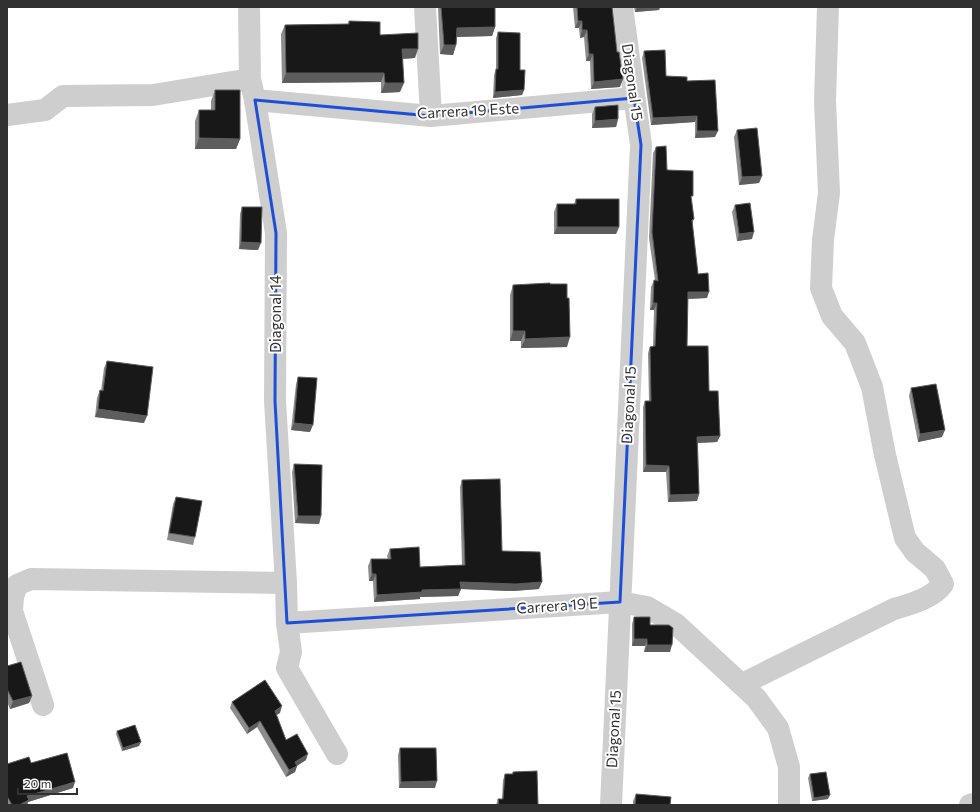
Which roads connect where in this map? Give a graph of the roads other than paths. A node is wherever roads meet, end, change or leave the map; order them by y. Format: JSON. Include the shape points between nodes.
{"nodes":[{"id":1,"x":249,"y":7,"type":"edge"},
{"id":2,"x":425,"y":7,"type":"edge"},
{"id":3,"x":622,"y":7,"type":"edge"},
{"id":4,"x":828,"y":7,"type":"edge"},
{"id":5,"x":250,"y":79,"type":"junction"},
{"id":6,"x":634,"y":98,"type":"junction"},
{"id":7,"x":254,"y":100,"type":"junction"},
{"id":8,"x":7,"y":115,"type":"edge"},
{"id":9,"x":431,"y":116,"type":"junction"},
{"id":10,"x":286,"y":583,"type":"junction"},
{"id":11,"x":620,"y":602,"type":"junction"},
{"id":12,"x":287,"y":623,"type":"junction"},
{"id":13,"x":742,"y":684,"type":"junction"},
{"id":14,"x":43,"y":705,"type":"dead end"},
{"id":15,"x":337,"y":754,"type":"dead end"},
{"id":16,"x":611,"y":805,"type":"edge"},
{"id":17,"x":789,"y":805,"type":"edge"}],
"edges":[{"from":1,"to":5,"type":"street","name":"Diagonal 14"},
{"from":2,"to":9,"type":"street"},
{"from":3,"to":6,"type":"street","name":"Diagonal 15"},
{"from":4,"to":13,"type":"street","via":[[825,101],[829,194],[823,240],[821,288],[832,316],[855,343],[872,387],[905,538],[915,552],[935,569],[943,584],[939,590],[912,604],[894,609]]},
{"from":5,"to":7,"type":"street","name":"Diagonal 14"},
{"from":5,"to":8,"type":"street","via":[[153,95],[64,96],[45,110]]},
{"from":6,"to":9,"type":"street","name":"Carrera 19 Este"},
{"from":6,"to":11,"type":"street","name":"Diagonal 15","via":[[641,145]]},
{"from":7,"to":9,"type":"street","name":"Carrera 19 Este"},
{"from":7,"to":10,"type":"street","name":"Diagonal 14","via":[[276,233],[275,401]]},
{"from":10,"to":12,"type":"street","name":"Diagonal 14"},
{"from":10,"to":14,"type":"street","via":[[31,579],[17,585],[12,611]]},
{"from":11,"to":12,"type":"street","name":"Carrera 19 E"},
{"from":11,"to":13,"type":"street","name":"Carrera 19 E","via":[[647,607],[676,624]]},
{"from":11,"to":16,"type":"street","name":"Diagonal 15"},
{"from":12,"to":15,"type":"street","name":"Diagonal 14","via":[[291,652],[287,668]]},
{"from":13,"to":17,"type":"street","name":"Carrera 19 E","via":[[778,728],[789,767]]}]}
